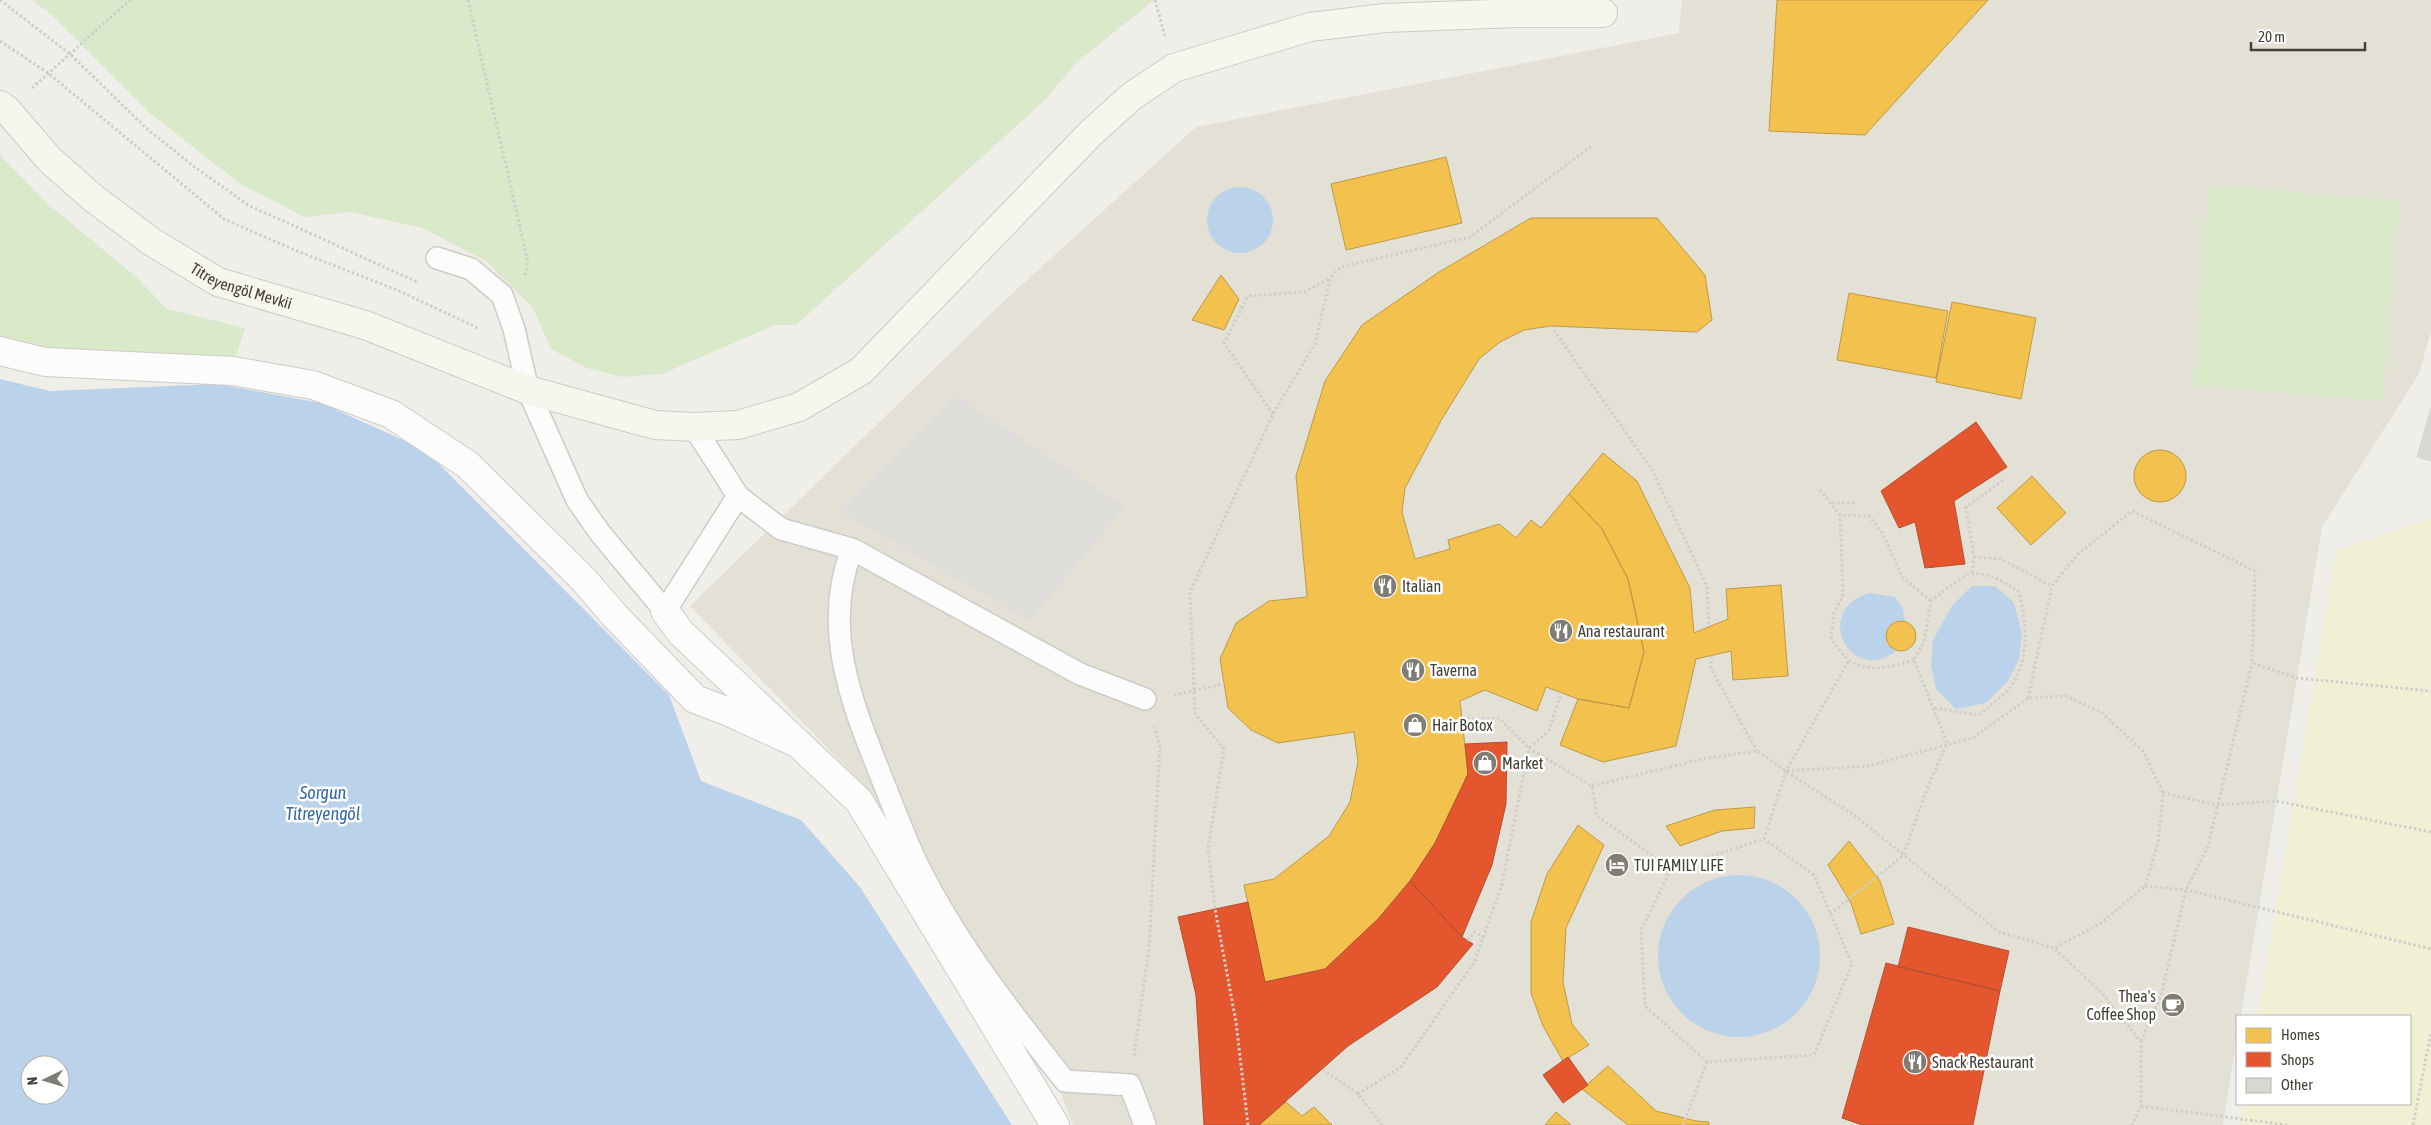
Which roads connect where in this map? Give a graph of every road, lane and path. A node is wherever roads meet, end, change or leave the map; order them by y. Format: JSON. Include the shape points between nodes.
{"nodes":[{"id":1,"x":0,"y":0,"type":"edge"},
{"id":2,"x":130,"y":0,"type":"edge"},
{"id":3,"x":468,"y":0,"type":"edge"},
{"id":4,"x":1603,"y":13,"type":"dead end"},
{"id":5,"x":0,"y":41,"type":"edge"},
{"id":6,"x":70,"y":54,"type":"junction"},
{"id":7,"x":48,"y":73,"type":"junction"},
{"id":8,"x":4,"y":108,"type":"edge"},
{"id":9,"x":1593,"y":145,"type":"dead end"},
{"id":10,"x":437,"y":258,"type":"dead end"},
{"id":11,"x":1330,"y":279,"type":"junction"},
{"id":12,"x":420,"y":284,"type":"dead end"},
{"id":13,"x":1551,"y":326,"type":"dead end"},
{"id":14,"x":514,"y":329,"type":"junction"},
{"id":15,"x":486,"y":332,"type":"dead end"},
{"id":16,"x":0,"y":351,"type":"edge"},
{"id":17,"x":528,"y":390,"type":"junction"},
{"id":18,"x":1273,"y":414,"type":"junction"},
{"id":19,"x":694,"y":427,"type":"junction"},
{"id":20,"x":2005,"y":479,"type":"dead end"},
{"id":21,"x":1820,"y":490,"type":"dead end"},
{"id":22,"x":738,"y":496,"type":"junction"},
{"id":23,"x":1831,"y":503,"type":"junction"},
{"id":24,"x":1856,"y":503,"type":"dead end"},
{"id":25,"x":1840,"y":515,"type":"junction"},
{"id":26,"x":852,"y":549,"type":"junction"},
{"id":27,"x":1974,"y":557,"type":"junction"},
{"id":28,"x":1972,"y":573,"type":"junction"},
{"id":29,"x":2052,"y":586,"type":"junction"},
{"id":30,"x":1931,"y":601,"type":"junction"},
{"id":31,"x":665,"y":611,"type":"junction"},
{"id":32,"x":1710,"y":626,"type":"dead end"},
{"id":33,"x":1711,"y":656,"type":"dead end"},
{"id":34,"x":1849,"y":660,"type":"junction"},
{"id":35,"x":1914,"y":660,"type":"junction"},
{"id":36,"x":2252,"y":662,"type":"junction"},
{"id":37,"x":1224,"y":684,"type":"dead end"},
{"id":38,"x":2431,"y":691,"type":"edge"},
{"id":39,"x":1193,"y":692,"type":"junction"},
{"id":40,"x":1561,"y":693,"type":"dead end"},
{"id":41,"x":2028,"y":698,"type":"junction"},
{"id":42,"x":1145,"y":699,"type":"junction"},
{"id":43,"x":1934,"y":708,"type":"junction"},
{"id":44,"x":1462,"y":719,"type":"dead end"},
{"id":45,"x":1948,"y":743,"type":"junction"},
{"id":46,"x":799,"y":744,"type":"junction"},
{"id":47,"x":1529,"y":748,"type":"junction"},
{"id":48,"x":1756,"y":752,"type":"junction"},
{"id":49,"x":1786,"y":771,"type":"junction"},
{"id":50,"x":1592,"y":786,"type":"junction"},
{"id":51,"x":2162,"y":793,"type":"junction"},
{"id":52,"x":2217,"y":805,"type":"junction"},
{"id":53,"x":2431,"y":832,"type":"edge"},
{"id":54,"x":1764,"y":840,"type":"junction"},
{"id":55,"x":1903,"y":856,"type":"junction"},
{"id":56,"x":1671,"y":869,"type":"junction"},
{"id":57,"x":2145,"y":886,"type":"junction"},
{"id":58,"x":2186,"y":890,"type":"junction"},
{"id":59,"x":1830,"y":914,"type":"junction"},
{"id":60,"x":1483,"y":937,"type":"junction"},
{"id":61,"x":1468,"y":941,"type":"dead end"},
{"id":62,"x":2054,"y":948,"type":"junction"},
{"id":63,"x":2431,"y":949,"type":"edge"},
{"id":64,"x":2431,"y":1032,"type":"edge"},
{"id":65,"x":2141,"y":1042,"type":"junction"},
{"id":66,"x":1707,"y":1062,"type":"junction"},
{"id":67,"x":1323,"y":1069,"type":"dead end"},
{"id":68,"x":1130,"y":1085,"type":"junction"},
{"id":69,"x":1358,"y":1094,"type":"junction"},
{"id":70,"x":2140,"y":1106,"type":"junction"},
{"id":71,"x":1055,"y":1125,"type":"edge"},
{"id":72,"x":1145,"y":1125,"type":"edge"},
{"id":73,"x":1248,"y":1125,"type":"edge"},
{"id":74,"x":1382,"y":1125,"type":"edge"},
{"id":75,"x":1683,"y":1125,"type":"edge"},
{"id":76,"x":2132,"y":1125,"type":"edge"},
{"id":77,"x":2287,"y":1125,"type":"edge"},
{"id":78,"x":2413,"y":1125,"type":"edge"}],
"edges":[{"from":1,"to":6,"type":"path"},
{"from":2,"to":6,"type":"path"},
{"from":3,"to":14,"type":"path","via":[[528,262]]},
{"from":4,"to":19,"type":"street","name":"Titreyengöl Mevkii","via":[[1386,18],[1319,26],[1174,68],[1132,96],[1090,133],[862,371],[799,406],[738,425]]},
{"from":5,"to":7,"type":"path"},
{"from":6,"to":7,"type":"path"},
{"from":6,"to":12,"type":"path","via":[[147,129],[248,205]]},
{"from":7,"to":8,"type":"path"},
{"from":7,"to":15,"type":"path","via":[[224,219],[397,290]]},
{"from":8,"to":17,"type":"street","name":"Titreyengöl Mevkii","via":[[93,198],[152,242],[218,282],[365,325]]},
{"from":9,"to":11,"type":"path","via":[[1470,237],[1340,266]]},
{"from":10,"to":14,"type":"lane","via":[[471,269],[502,295]]},
{"from":11,"to":18,"type":"path","via":[[1315,344]]},
{"from":11,"to":18,"type":"path","via":[[1304,292],[1248,296],[1224,343]]},
{"from":13,"to":32,"type":"path","via":[[1652,470],[1707,586]]},
{"from":14,"to":17,"type":"lane"},
{"from":16,"to":46,"type":"street","via":[[45,362],[233,370],[313,386],[391,414],[468,465],[584,580],[695,699]]},
{"from":17,"to":19,"type":"street","name":"Titreyengöl Mevkii","via":[[656,425]]},
{"from":17,"to":31,"type":"lane","via":[[577,500]]},
{"from":18,"to":39,"type":"path","via":[[1190,592]]},
{"from":19,"to":22,"type":"lane"},
{"from":20,"to":27,"type":"path","via":[[1966,507]]},
{"from":21,"to":23,"type":"path"},
{"from":22,"to":26,"type":"lane","via":[[781,529]]},
{"from":22,"to":31,"type":"lane"},
{"from":23,"to":24,"type":"path"},
{"from":23,"to":25,"type":"path"},
{"from":25,"to":30,"type":"path","via":[[1869,516],[1883,534],[1902,577]]},
{"from":25,"to":34,"type":"path","via":[[1843,595],[1834,613],[1831,639]]},
{"from":26,"to":42,"type":"lane","via":[[1080,674]]},
{"from":26,"to":68,"type":"lane","via":[[842,573],[837,628],[854,709],[913,856],[948,920],[1003,1002],[1065,1081]]},
{"from":27,"to":28,"type":"path"},
{"from":27,"to":29,"type":"path","via":[[2001,558]]},
{"from":28,"to":30,"type":"path"},
{"from":28,"to":43,"type":"path","via":[[1996,576],[2019,592],[2026,622],[2021,669],[2007,691],[1979,715]]},
{"from":29,"to":36,"type":"path","via":[[2076,555],[2132,511],[2254,572]]},
{"from":29,"to":41,"type":"path"},
{"from":30,"to":35,"type":"path","via":[[1924,642]]},
{"from":31,"to":46,"type":"street","via":[[681,633]]},
{"from":33,"to":48,"type":"path","via":[[1711,669]]},
{"from":34,"to":35,"type":"path","via":[[1886,668]]},
{"from":34,"to":49,"type":"path"},
{"from":35,"to":43,"type":"path"},
{"from":36,"to":38,"type":"path","via":[[2297,678]]},
{"from":36,"to":52,"type":"path"},
{"from":37,"to":39,"type":"path"},
{"from":39,"to":42,"type":"path"},
{"from":39,"to":73,"type":"path","via":[[1194,714],[1224,749],[1208,848],[1215,909],[1236,1022]]},
{"from":40,"to":47,"type":"path","via":[[1548,732]]},
{"from":41,"to":45,"type":"path","via":[[1973,738]]},
{"from":41,"to":51,"type":"path","via":[[2066,696],[2101,712],[2144,752]]},
{"from":42,"to":68,"type":"path","via":[[1160,745],[1149,948]]},
{"from":43,"to":45,"type":"path"},
{"from":44,"to":47,"type":"path","via":[[1499,718]]},
{"from":45,"to":49,"type":"path","via":[[1867,766]]},
{"from":45,"to":55,"type":"path"},
{"from":46,"to":71,"type":"street","via":[[859,800]]},
{"from":47,"to":50,"type":"path"},
{"from":47,"to":60,"type":"path","via":[[1502,884]]},
{"from":48,"to":49,"type":"path"},
{"from":48,"to":50,"type":"path","via":[[1702,759]]},
{"from":49,"to":54,"type":"path"},
{"from":49,"to":55,"type":"path","via":[[1854,815]]},
{"from":50,"to":56,"type":"path","via":[[1597,816]]},
{"from":51,"to":52,"type":"path"},
{"from":51,"to":57,"type":"path","via":[[2158,843]]},
{"from":52,"to":53,"type":"path","via":[[2276,801]]},
{"from":52,"to":58,"type":"path","via":[[2208,846]]},
{"from":54,"to":56,"type":"path"},
{"from":54,"to":59,"type":"path","via":[[1814,875]]},
{"from":55,"to":59,"type":"path"},
{"from":55,"to":62,"type":"path","via":[[1999,932]]},
{"from":56,"to":66,"type":"path","via":[[1640,930],[1645,1006]]},
{"from":57,"to":58,"type":"path"},
{"from":57,"to":62,"type":"path","via":[[2101,923]]},
{"from":58,"to":63,"type":"path"},
{"from":58,"to":65,"type":"path","via":[[2161,996]]},
{"from":59,"to":66,"type":"path","via":[[1852,964],[1814,1056]]},
{"from":60,"to":61,"type":"path","via":[[1474,932]]},
{"from":60,"to":69,"type":"path","via":[[1475,961],[1401,1067]]},
{"from":62,"to":65,"type":"path","via":[[2102,993]]},
{"from":64,"to":78,"type":"path"},
{"from":65,"to":70,"type":"path"},
{"from":66,"to":75,"type":"path"},
{"from":67,"to":69,"type":"path"},
{"from":68,"to":72,"type":"lane"},
{"from":69,"to":74,"type":"path"},
{"from":70,"to":76,"type":"path"},
{"from":70,"to":77,"type":"path"}]}
